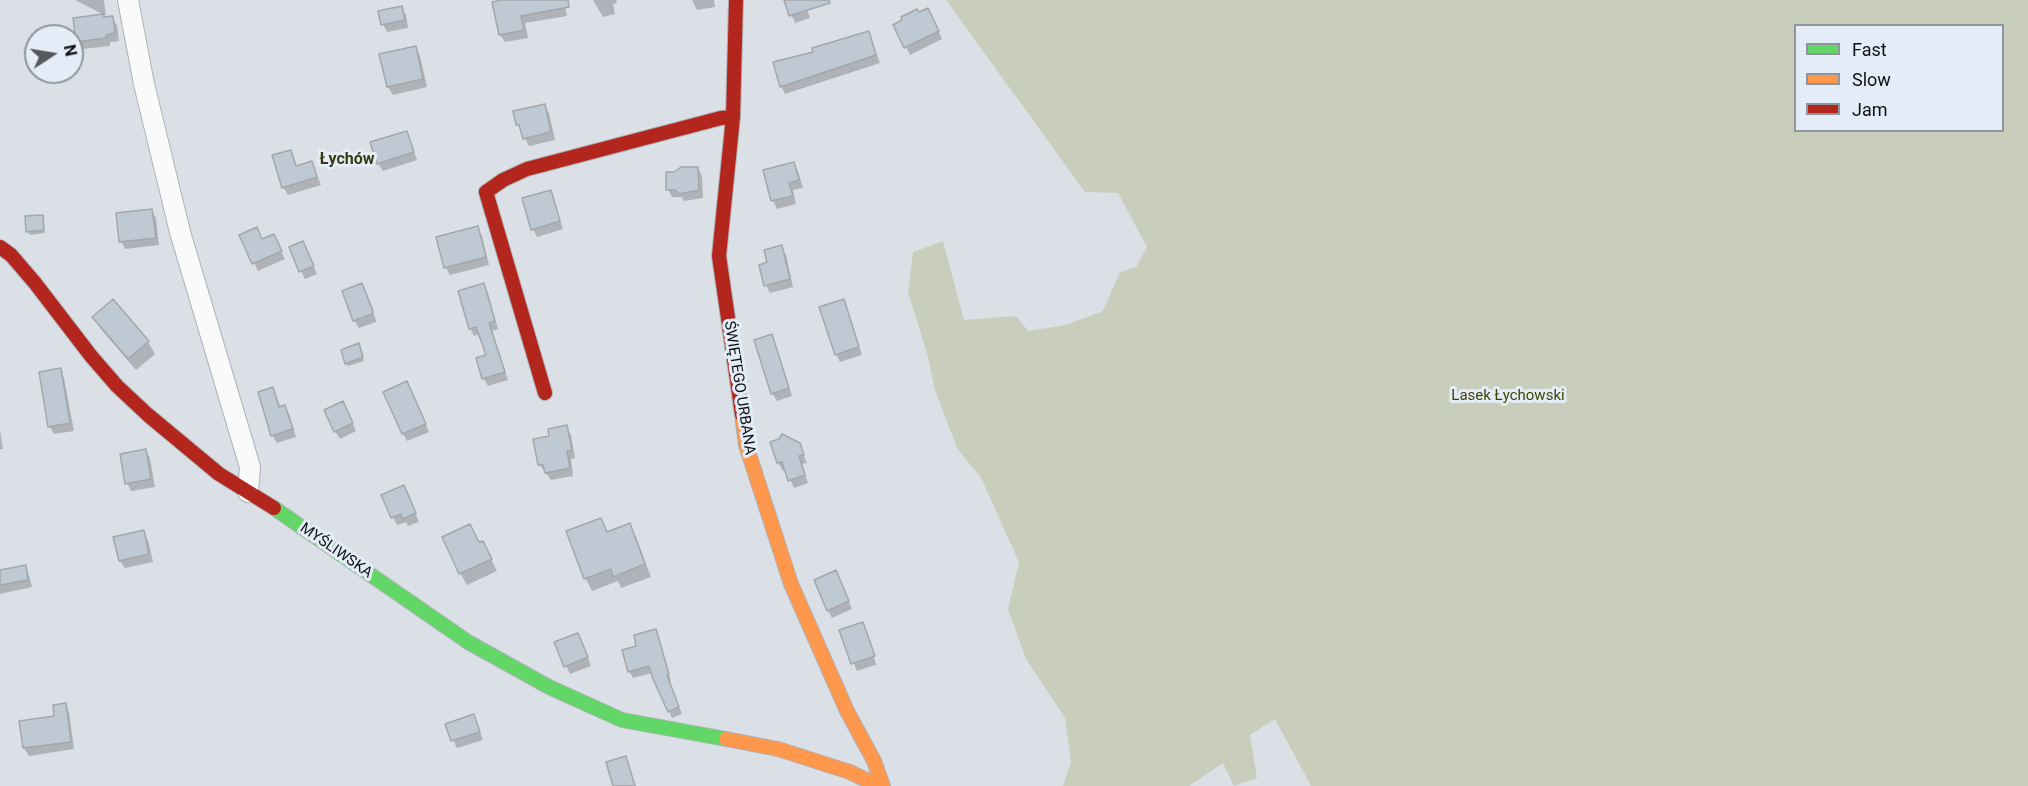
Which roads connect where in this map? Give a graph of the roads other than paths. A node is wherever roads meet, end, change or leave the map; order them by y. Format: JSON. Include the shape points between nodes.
{"nodes":[{"id":1,"x":128,"y":0,"type":"edge"},
{"id":2,"x":736,"y":0,"type":"edge"},
{"id":3,"x":733,"y":117,"type":"junction"},
{"id":4,"x":0,"y":247,"type":"edge"},
{"id":5,"x":545,"y":393,"type":"dead end"},
{"id":6,"x":248,"y":492,"type":"junction"},
{"id":7,"x":878,"y":786,"type":"edge"},
{"id":8,"x":883,"y":786,"type":"edge"}],
"edges":[{"from":1,"to":6,"type":"street","via":[[180,232],[250,467]]},
{"from":2,"to":3,"type":"street","name":"ŚWIĘTEGO URBANA"},
{"from":3,"to":5,"type":"street","via":[[527,170],[486,192]]},
{"from":3,"to":8,"type":"street","name":"ŚWIĘTEGO URBANA","via":[[719,256],[746,446],[791,584]]},
{"from":4,"to":6,"type":"street","name":"MYŚLIWSKA","via":[[35,283],[117,386],[219,474]]},
{"from":6,"to":7,"type":"street","name":"MYŚLIWSKA","via":[[468,642],[549,687],[622,720],[778,749],[850,772]]}]}
